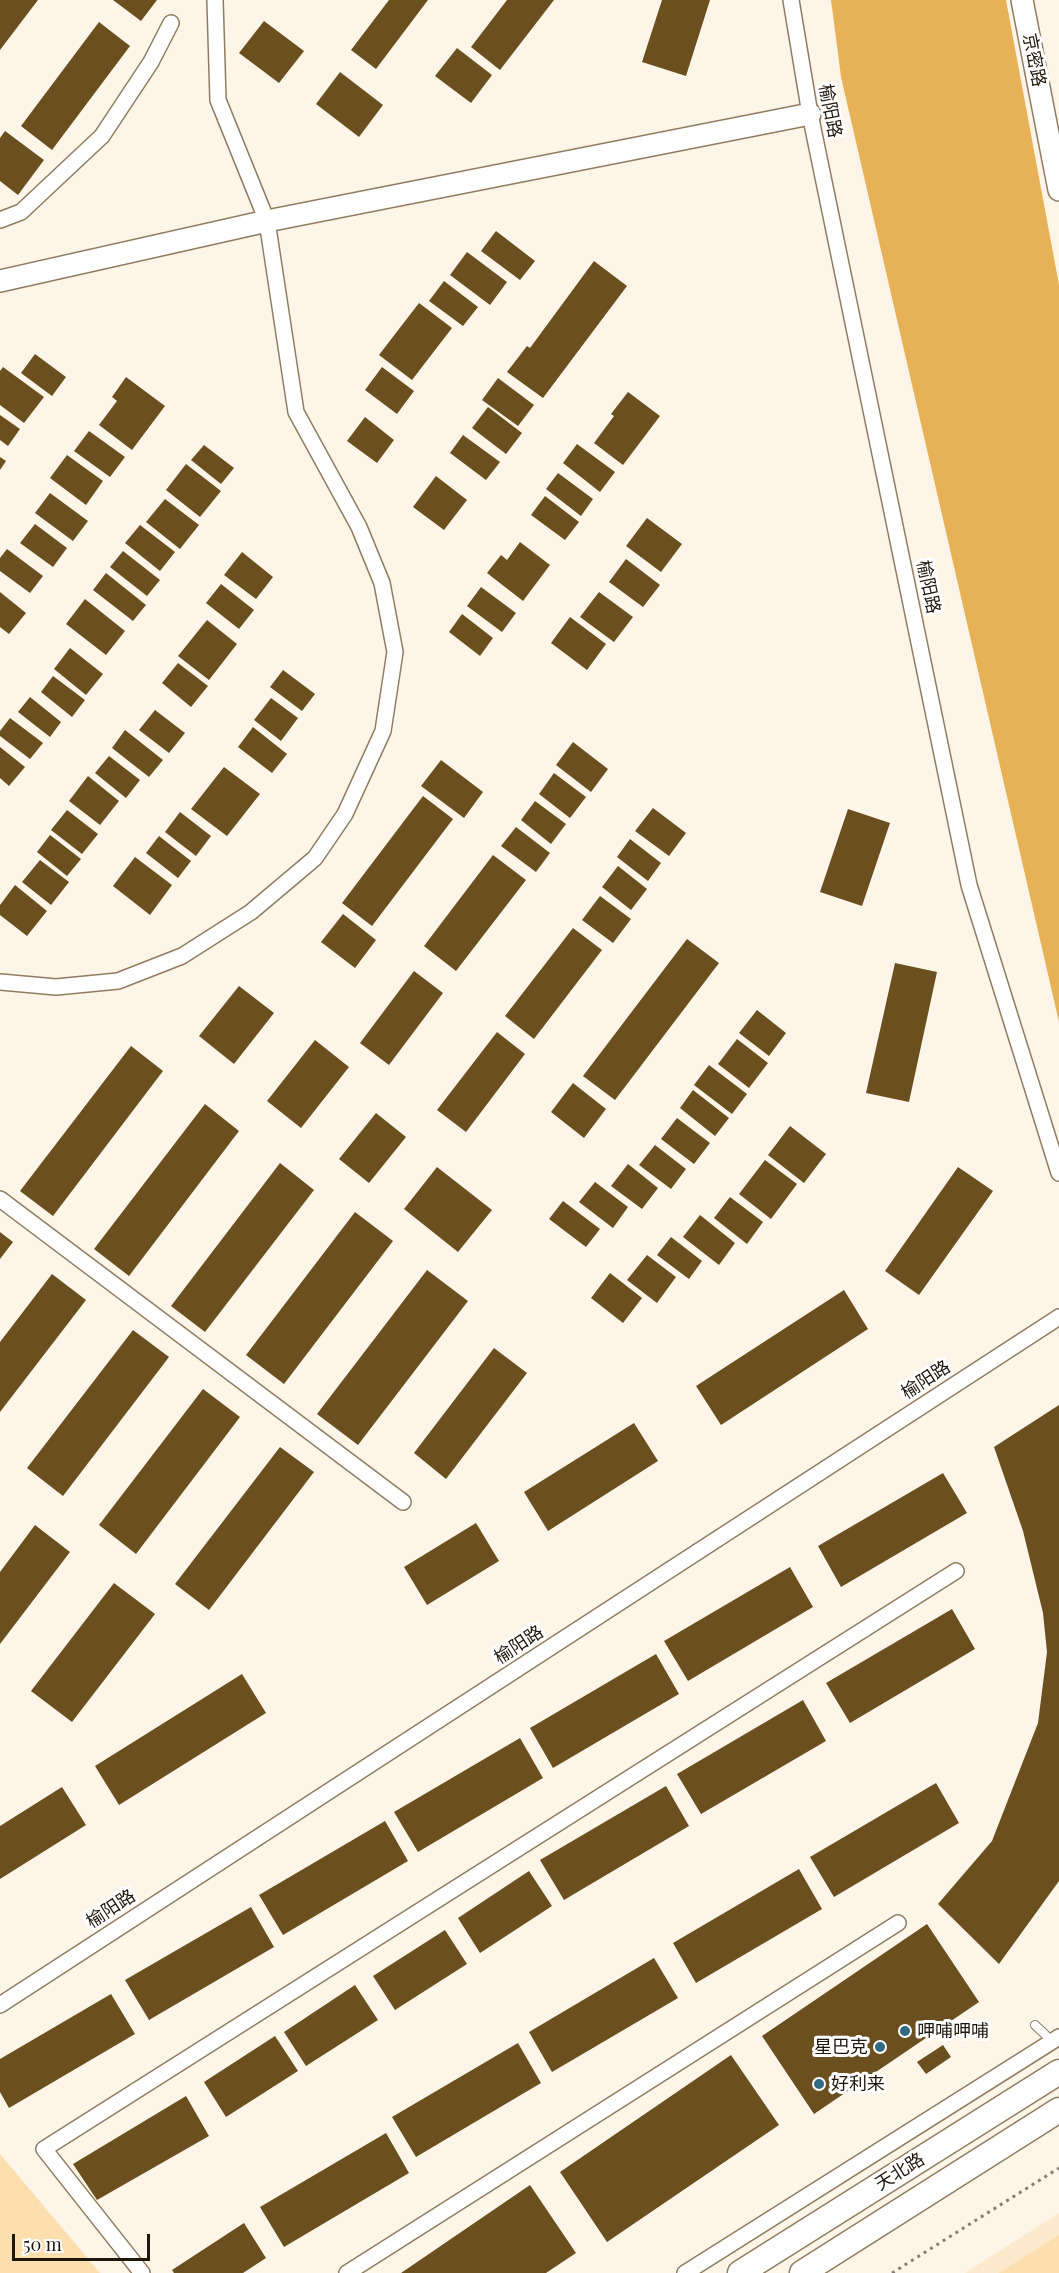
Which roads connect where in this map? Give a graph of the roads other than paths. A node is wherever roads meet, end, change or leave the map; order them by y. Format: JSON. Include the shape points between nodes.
{"nodes":[{"id":1,"x":215,"y":0,"type":"edge"},
{"id":2,"x":791,"y":0,"type":"edge"},
{"id":3,"x":1022,"y":0,"type":"edge"},
{"id":4,"x":171,"y":23,"type":"dead end"},
{"id":5,"x":810,"y":114,"type":"junction"},
{"id":6,"x":1059,"y":190,"type":"edge"},
{"id":7,"x":0,"y":220,"type":"edge"},
{"id":8,"x":267,"y":221,"type":"junction"},
{"id":9,"x":0,"y":281,"type":"edge"},
{"id":10,"x":0,"y":982,"type":"edge"},
{"id":11,"x":1059,"y":1173,"type":"edge"},
{"id":12,"x":0,"y":1199,"type":"edge"},
{"id":13,"x":1059,"y":1317,"type":"edge"},
{"id":14,"x":403,"y":1502,"type":"dead end"},
{"id":15,"x":956,"y":1570,"type":"dead end"},
{"id":16,"x":898,"y":1923,"type":"dead end"},
{"id":17,"x":0,"y":2005,"type":"edge"},
{"id":18,"x":1035,"y":2025,"type":"dead end"},
{"id":19,"x":1056,"y":2039,"type":"edge"},
{"id":20,"x":1059,"y":2072,"type":"edge"},
{"id":21,"x":1059,"y":2110,"type":"edge"},
{"id":22,"x":142,"y":2273,"type":"edge"},
{"id":23,"x":347,"y":2273,"type":"edge"},
{"id":24,"x":685,"y":2273,"type":"edge"},
{"id":25,"x":740,"y":2273,"type":"edge"},
{"id":26,"x":802,"y":2273,"type":"edge"}],
"edges":[{"from":1,"to":8,"type":"street","via":[[218,100]]},
{"from":2,"to":5,"type":"street","name":"榆阳路"},
{"from":3,"to":6,"type":"street","name":"京密路"},
{"from":4,"to":7,"type":"street","via":[[151,62],[102,136],[21,212]]},
{"from":5,"to":8,"type":"street"},
{"from":5,"to":11,"type":"street","name":"榆阳路","via":[[969,885]]},
{"from":8,"to":9,"type":"street"},
{"from":8,"to":10,"type":"street","via":[[296,412],[359,527],[382,583],[395,652],[383,731],[345,814],[315,858],[252,912],[182,956],[118,981],[56,987]]},
{"from":12,"to":14,"type":"street"},
{"from":13,"to":17,"type":"street","name":"榆阳路"},
{"from":15,"to":22,"type":"street","via":[[44,2149]]},
{"from":16,"to":23,"type":"street"},
{"from":18,"to":19,"type":"lane"},
{"from":19,"to":24,"type":"street"},
{"from":20,"to":25,"type":"main road","name":"天北路"},
{"from":21,"to":26,"type":"main road","name":"天北路"}]}
